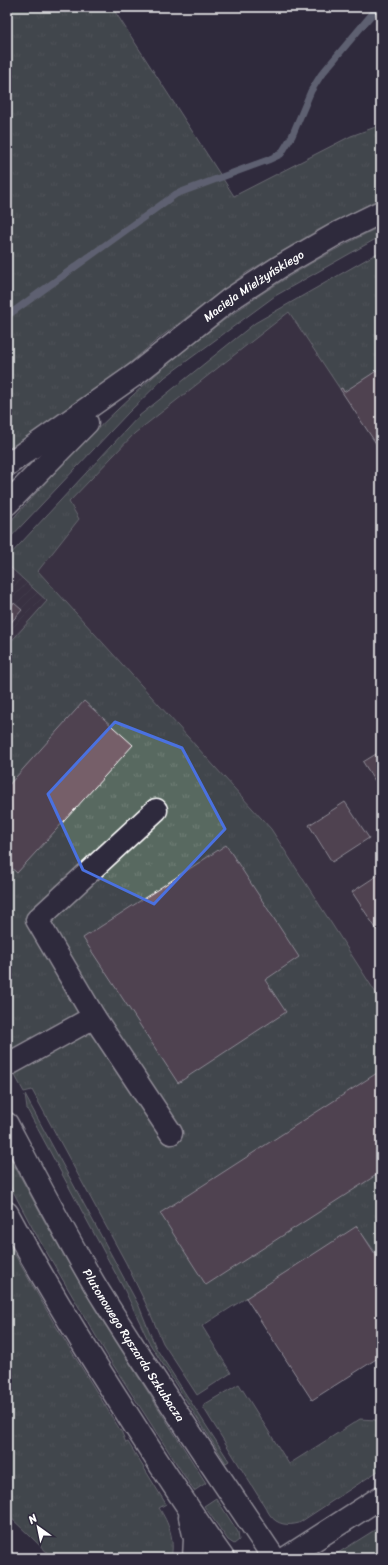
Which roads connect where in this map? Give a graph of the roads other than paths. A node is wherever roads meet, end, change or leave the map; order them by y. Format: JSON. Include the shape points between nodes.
{"nodes":[{"id":1,"x":381,"y":212,"type":"edge"},
{"id":2,"x":136,"y":374,"type":"junction"},
{"id":3,"x":7,"y":465,"type":"edge"},
{"id":4,"x":7,"y":504,"type":"edge"},
{"id":5,"x":156,"y":810,"type":"dead end"},
{"id":6,"x":94,"y":1017,"type":"junction"},
{"id":7,"x":7,"y":1065,"type":"edge"},
{"id":8,"x":7,"y":1124,"type":"edge"},
{"id":9,"x":171,"y":1133,"type":"dead end"},
{"id":10,"x":7,"y":1213,"type":"edge"},
{"id":11,"x":381,"y":1497,"type":"edge"},
{"id":12,"x":187,"y":1508,"type":"junction"},
{"id":13,"x":194,"y":1558,"type":"edge"},
{"id":14,"x":223,"y":1558,"type":"edge"},
{"id":15,"x":274,"y":1558,"type":"edge"},
{"id":16,"x":286,"y":1558,"type":"edge"}],
"edges":[{"from":1,"to":2,"type":"street","name":"Macieja Mielżyńskiego","via":[[281,266],[230,300]]},
{"from":2,"to":3,"type":"street","name":"Macieja Mielżyńskiego"},
{"from":2,"to":4,"type":"street","name":"Macieja Mielżyńskiego"},
{"from":5,"to":6,"type":"street","via":[[37,920]]},
{"from":6,"to":7,"type":"street"},
{"from":6,"to":9,"type":"street"},
{"from":8,"to":15,"type":"street","name":"Plutonowego Ryszarda Szkubacza","via":[[99,1292]]},
{"from":10,"to":12,"type":"street","via":[[54,1296]]},
{"from":11,"to":16,"type":"street"},
{"from":12,"to":13,"type":"street","via":[[196,1539]]},
{"from":12,"to":14,"type":"street"}]}
